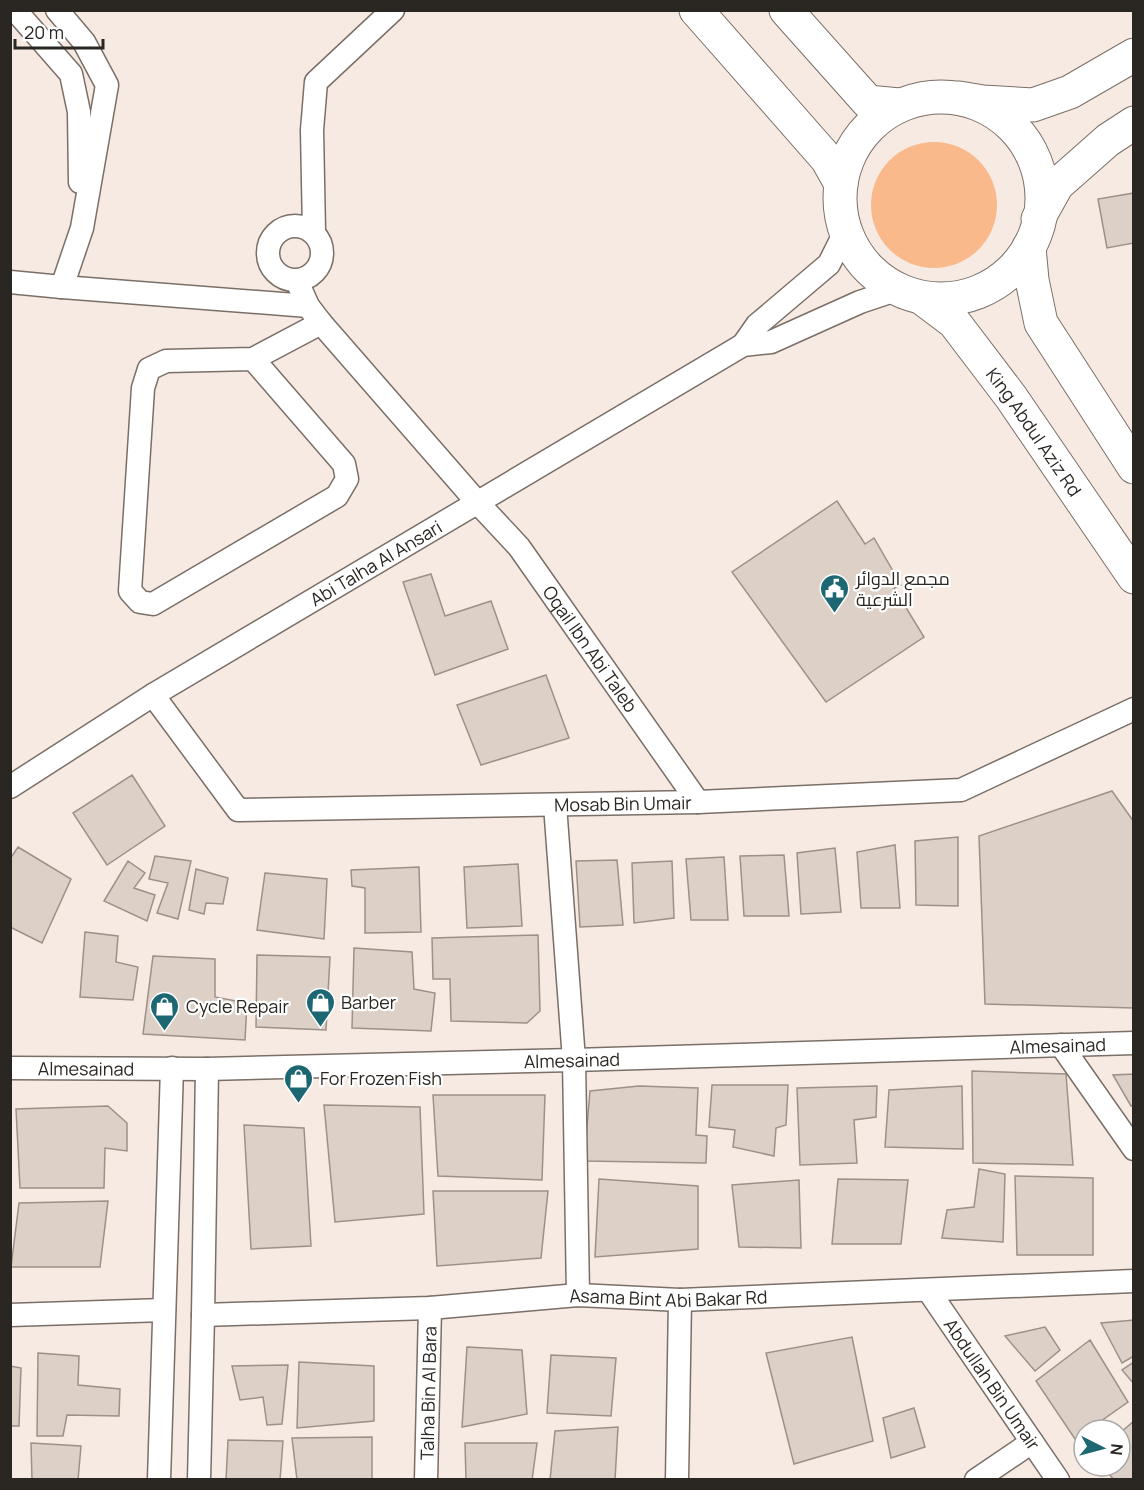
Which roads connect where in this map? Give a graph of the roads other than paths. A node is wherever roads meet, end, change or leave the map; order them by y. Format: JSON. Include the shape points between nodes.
{"nodes":[{"id":1,"x":15,"y":10,"type":"edge"},
{"id":2,"x":57,"y":10,"type":"edge"},
{"id":3,"x":393,"y":10,"type":"edge"},
{"id":4,"x":696,"y":10,"type":"edge"},
{"id":5,"x":786,"y":10,"type":"edge"},
{"id":6,"x":1134,"y":55,"type":"edge"},
{"id":7,"x":959,"y":98,"type":"junction"},
{"id":8,"x":899,"y":105,"type":"junction"},
{"id":9,"x":1134,"y":123,"type":"edge"},
{"id":10,"x":841,"y":184,"type":"junction"},
{"id":11,"x":82,"y":228,"type":"junction"},
{"id":12,"x":314,"y":232,"type":"junction"},
{"id":13,"x":845,"y":232,"type":"junction"},
{"id":14,"x":1034,"y":233,"type":"junction"},
{"id":15,"x":297,"y":281,"type":"junction"},
{"id":16,"x":10,"y":282,"type":"edge"},
{"id":17,"x":62,"y":287,"type":"junction"},
{"id":18,"x":910,"y":294,"type":"junction"},
{"id":19,"x":314,"y":314,"type":"junction"},
{"id":20,"x":744,"y":345,"type":"junction"},
{"id":21,"x":253,"y":360,"type":"junction"},
{"id":22,"x":1134,"y":467,"type":"edge"},
{"id":23,"x":477,"y":502,"type":"junction"},
{"id":24,"x":1134,"y":577,"type":"edge"},
{"id":25,"x":153,"y":695,"type":"junction"},
{"id":26,"x":1134,"y":709,"type":"edge"},
{"id":27,"x":10,"y":787,"type":"edge"},
{"id":28,"x":698,"y":802,"type":"junction"},
{"id":29,"x":555,"y":806,"type":"junction"},
{"id":30,"x":1134,"y":1043,"type":"edge"},
{"id":31,"x":1061,"y":1045,"type":"junction"},
{"id":32,"x":574,"y":1060,"type":"junction"},
{"id":33,"x":10,"y":1068,"type":"edge"},
{"id":34,"x":172,"y":1068,"type":"junction"},
{"id":35,"x":207,"y":1068,"type":"junction"},
{"id":36,"x":1134,"y":1149,"type":"edge"},
{"id":37,"x":1134,"y":1281,"type":"edge"},
{"id":38,"x":928,"y":1290,"type":"junction"},
{"id":39,"x":578,"y":1295,"type":"junction"},
{"id":40,"x":680,"y":1300,"type":"junction"},
{"id":41,"x":430,"y":1308,"type":"junction"},
{"id":42,"x":164,"y":1310,"type":"junction"},
{"id":43,"x":203,"y":1314,"type":"junction"},
{"id":44,"x":10,"y":1315,"type":"edge"},
{"id":45,"x":1032,"y":1442,"type":"junction"},
{"id":46,"x":159,"y":1479,"type":"edge"},
{"id":47,"x":199,"y":1479,"type":"edge"},
{"id":48,"x":426,"y":1479,"type":"edge"},
{"id":49,"x":677,"y":1479,"type":"edge"},
{"id":50,"x":976,"y":1479,"type":"edge"},
{"id":51,"x":1058,"y":1479,"type":"edge"}],
"edges":[{"from":1,"to":11,"type":"street","via":[[71,74],[79,112]]},
{"from":2,"to":11,"type":"street","via":[[84,42],[107,85]]},
{"from":3,"to":12,"type":"street","via":[[316,82],[312,130]]},
{"from":4,"to":10,"type":"main road","via":[[827,159]]},
{"from":5,"to":8,"type":"main road","via":[[868,102]]},
{"from":6,"to":7,"type":"main road","via":[[1070,92],[1033,105]]},
{"from":7,"to":8,"type":"main road","via":[[929,97]]},
{"from":7,"to":14,"type":"main road","via":[[990,108],[1015,129],[1033,156],[1042,187]]},
{"from":8,"to":10,"type":"main road","via":[[874,122],[854,145]]},
{"from":9,"to":14,"type":"main road","via":[[1108,140],[1057,185]]},
{"from":10,"to":13,"type":"main road"},
{"from":11,"to":17,"type":"street"},
{"from":12,"to":15,"type":"street","via":[[322,258],[314,273]]},
{"from":12,"to":15,"type":"street","via":[[298,225],[289,226],[280,230],[269,244],[273,270]]},
{"from":13,"to":18,"type":"main road","via":[[862,262],[889,286]]},
{"from":13,"to":20,"type":"street","name":"Abi Talha Al Ansari","via":[[829,264],[758,325]]},
{"from":14,"to":18,"type":"main road","via":[[1010,273],[984,290],[953,299]]},
{"from":14,"to":22,"type":"main road","via":[[1032,280],[1041,323]]},
{"from":15,"to":19,"type":"street","name":"Oqail Ibn Abi Taleb"},
{"from":16,"to":17,"type":"street"},
{"from":17,"to":19,"type":"street"},
{"from":18,"to":20,"type":"street","name":"Abi Talha Al Ansari","via":[[860,302],[771,342]]},
{"from":18,"to":24,"type":"main road","name":"King Abdul Aziz Rd","via":[[954,322]]},
{"from":19,"to":21,"type":"street"},
{"from":19,"to":23,"type":"street","name":"Oqail Ibn Abi Taleb"},
{"from":20,"to":23,"type":"street","name":"Abi Talha Al Ansari"},
{"from":21,"to":21,"type":"street","via":[[166,361],[149,369],[142,388],[130,591],[140,602],[153,604],[337,496],[347,479],[344,464]]},
{"from":23,"to":25,"type":"street","name":"Abi Talha Al Ansari"},
{"from":23,"to":28,"type":"street","name":"Oqail Ibn Abi Taleb","via":[[519,547]]},
{"from":25,"to":27,"type":"street","name":"Abi Talha Al Ansari"},
{"from":25,"to":29,"type":"street","name":"Mosab Bin Umair","via":[[238,810]]},
{"from":26,"to":28,"type":"street","name":"Mosab Bin Umair","via":[[961,790]]},
{"from":28,"to":29,"type":"street","name":"Mosab Bin Umair"},
{"from":29,"to":32,"type":"street"},
{"from":30,"to":31,"type":"street","name":"Almesainad"},
{"from":31,"to":32,"type":"street","name":"Almesainad"},
{"from":31,"to":36,"type":"street"},
{"from":32,"to":35,"type":"street","name":"Almesainad"},
{"from":32,"to":39,"type":"street"},
{"from":33,"to":34,"type":"street","name":"Almesainad"},
{"from":34,"to":35,"type":"street","name":"Almesainad"},
{"from":34,"to":42,"type":"street"},
{"from":35,"to":43,"type":"street"},
{"from":37,"to":38,"type":"street","name":"Asama Bint Abi Bakar Rd"},
{"from":38,"to":40,"type":"street","name":"Asama Bint Abi Bakar Rd"},
{"from":38,"to":45,"type":"street","name":"Abdullah Bin Umair"},
{"from":39,"to":40,"type":"street","name":"Asama Bint Abi Bakar Rd"},
{"from":39,"to":41,"type":"street","name":"Asama Bint Abi Bakar Rd"},
{"from":40,"to":49,"type":"street"},
{"from":41,"to":43,"type":"street","name":"Asama Bint Abi Bakar Rd"},
{"from":41,"to":48,"type":"street","name":"Talha Bin Al Bara"},
{"from":42,"to":44,"type":"street"},
{"from":42,"to":46,"type":"street"},
{"from":43,"to":47,"type":"street"},
{"from":45,"to":50,"type":"street"},
{"from":45,"to":51,"type":"street","name":"Abdullah Bin Umair"}]}
